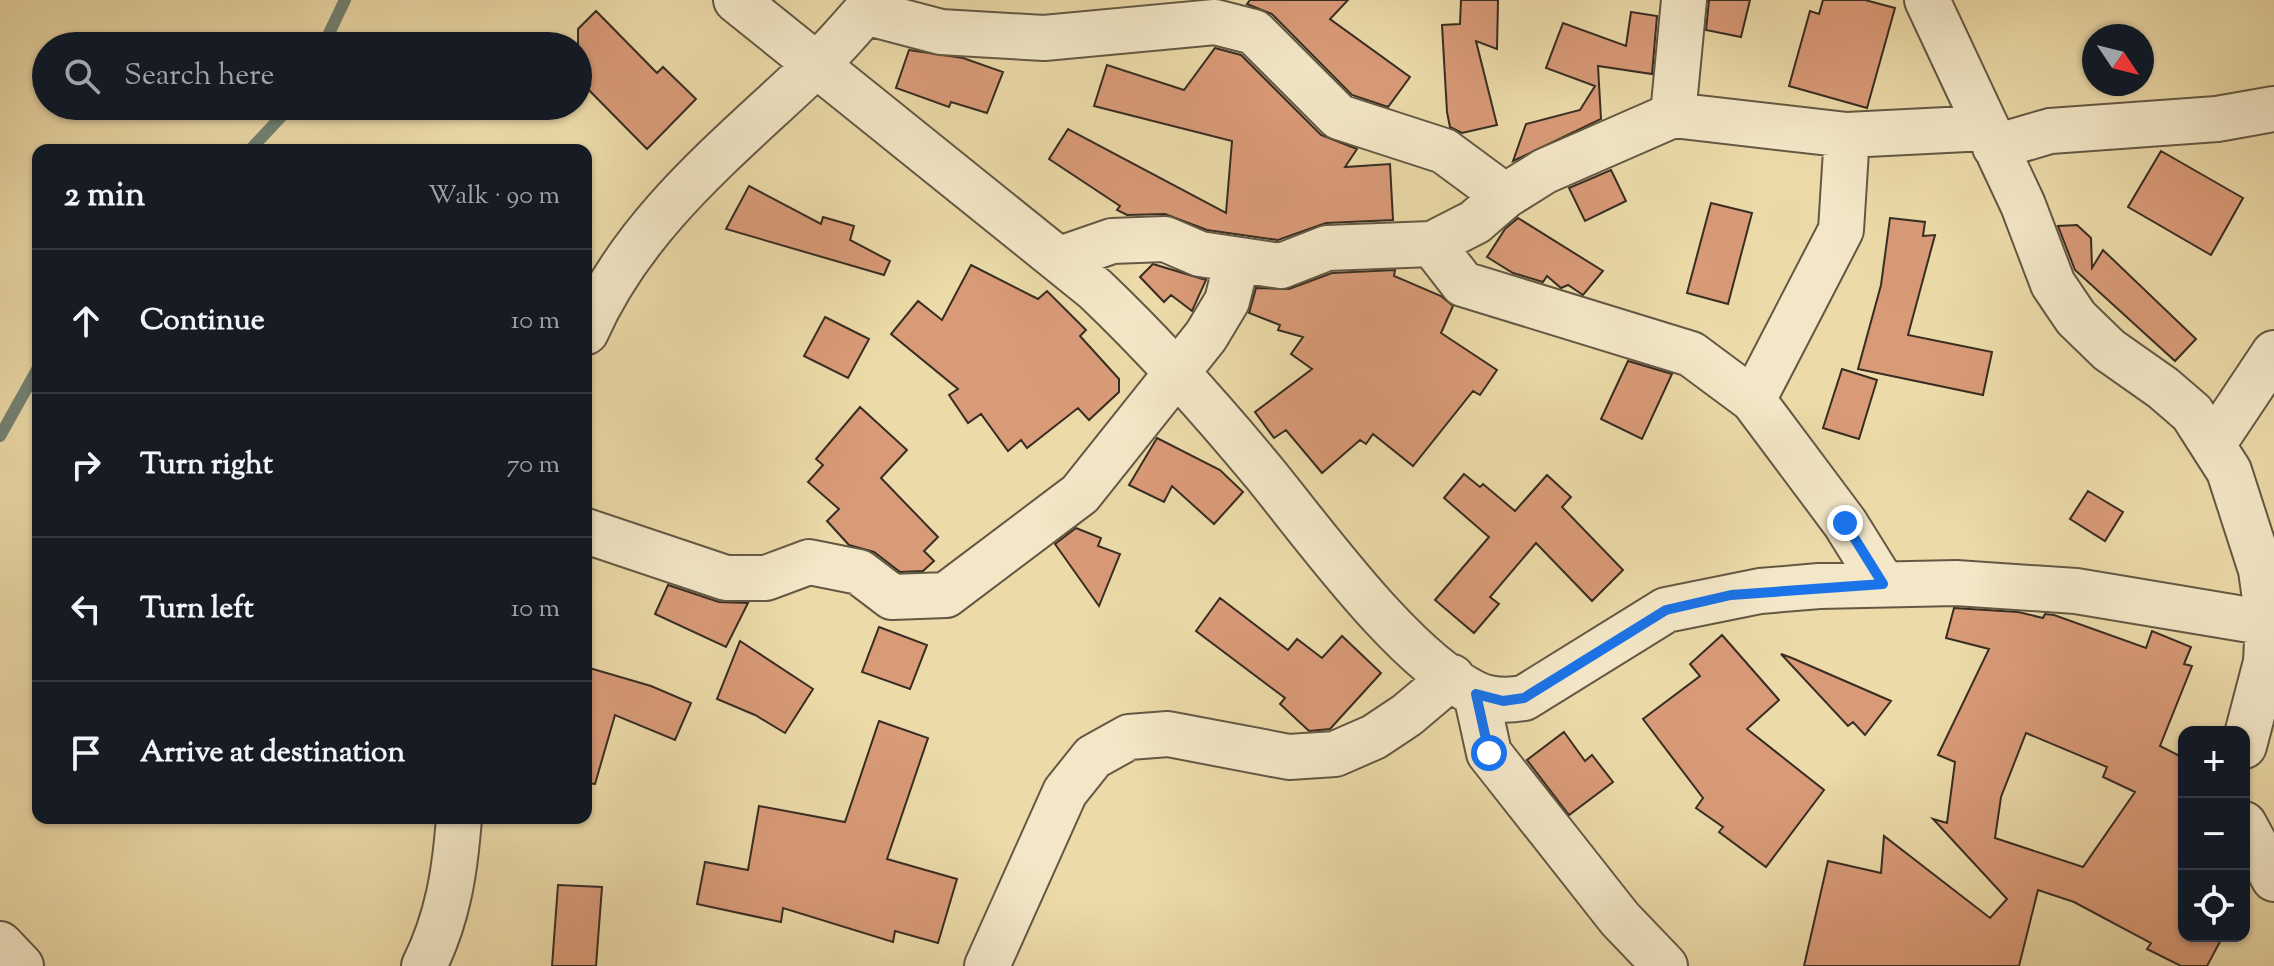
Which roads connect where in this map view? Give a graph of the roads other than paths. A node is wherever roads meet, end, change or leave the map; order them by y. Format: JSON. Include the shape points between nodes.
{"nodes":[{"id":1,"x":736,"y":0,"type":"edge"},
{"id":2,"x":1684,"y":0,"type":"edge"},
{"id":3,"x":1927,"y":0,"type":"edge"},
{"id":4,"x":870,"y":6,"type":"edge"},
{"id":5,"x":815,"y":66,"type":"junction"},
{"id":6,"x":2274,"y":109,"type":"edge"},
{"id":7,"x":1673,"y":115,"type":"junction"},
{"id":8,"x":1847,"y":135,"type":"junction"},
{"id":9,"x":1990,"y":138,"type":"junction"},
{"id":10,"x":1505,"y":196,"type":"junction"},
{"id":11,"x":1432,"y":244,"type":"junction"},
{"id":12,"x":1060,"y":259,"type":"junction"},
{"id":13,"x":1237,"y":261,"type":"junction"},
{"id":14,"x":592,"y":320,"type":"edge"},
{"id":15,"x":2274,"y":353,"type":"edge"},
{"id":16,"x":1177,"y":373,"type":"junction"},
{"id":17,"x":1753,"y":400,"type":"junction"},
{"id":18,"x":2214,"y":443,"type":"junction"},
{"id":19,"x":592,"y":533,"type":"edge"},
{"id":20,"x":1883,"y":584,"type":"junction"},
{"id":21,"x":2271,"y":622,"type":"edge"},
{"id":22,"x":1464,"y":685,"type":"junction"},
{"id":23,"x":2249,"y":726,"type":"edge"},
{"id":24,"x":458,"y":824,"type":"edge"},
{"id":25,"x":2250,"y":835,"type":"edge"},
{"id":26,"x":2274,"y":879,"type":"edge"},
{"id":27,"x":0,"y":944,"type":"edge"},
{"id":28,"x":21,"y":966,"type":"edge"},
{"id":29,"x":424,"y":966,"type":"edge"},
{"id":30,"x":987,"y":966,"type":"edge"},
{"id":31,"x":1665,"y":966,"type":"edge"}],
"edges":[{"from":1,"to":5,"type":"street"},
{"from":2,"to":7,"type":"street"},
{"from":3,"to":9,"type":"street"},
{"from":4,"to":5,"type":"street"},
{"from":4,"to":10,"type":"street","via":[[941,32],[1044,38],[1215,22],[1254,32],[1339,117],[1444,151]]},
{"from":5,"to":12,"type":"street"},
{"from":5,"to":14,"type":"street","via":[[669,204],[616,274]]},
{"from":6,"to":9,"type":"street","via":[[2217,119]]},
{"from":7,"to":8,"type":"street"},
{"from":7,"to":10,"type":"street","via":[[1545,171]]},
{"from":8,"to":9,"type":"street"},
{"from":8,"to":17,"type":"street","via":[[1841,230]]},
{"from":9,"to":18,"type":"street","via":[[2053,284],[2076,318],[2192,413]]},
{"from":10,"to":11,"type":"street","via":[[1475,222]]},
{"from":11,"to":13,"type":"street","via":[[1327,248],[1281,266]]},
{"from":11,"to":17,"type":"street","via":[[1463,284],[1691,354]]},
{"from":12,"to":13,"type":"street","via":[[1112,241],[1165,239],[1200,254]]},
{"from":12,"to":16,"type":"street"},
{"from":13,"to":16,"type":"street","via":[[1227,301]]},
{"from":15,"to":18,"type":"street"},
{"from":16,"to":19,"type":"street","via":[[1080,494],[946,595],[892,597],[859,572],[809,562],[766,578],[726,578]]},
{"from":16,"to":22,"type":"street","via":[[1373,604],[1411,645]]},
{"from":17,"to":20,"type":"street","via":[[1845,523]]},
{"from":18,"to":21,"type":"street","via":[[2229,471],[2261,570]]},
{"from":20,"to":21,"type":"street","via":[[2076,591]]},
{"from":20,"to":22,"type":"street","via":[[1731,595],[1666,610],[1524,698],[1503,701]]},
{"from":21,"to":23,"type":"street"},
{"from":22,"to":30,"type":"street","via":[[1335,754],[1289,757],[1168,734],[1129,737],[1093,757],[1065,792]]},
{"from":22,"to":31,"type":"street","via":[[1489,753],[1620,919]]},
{"from":24,"to":29,"type":"street","via":[[450,896]]},
{"from":25,"to":26,"type":"street"},
{"from":27,"to":28,"type":"street"}]}
